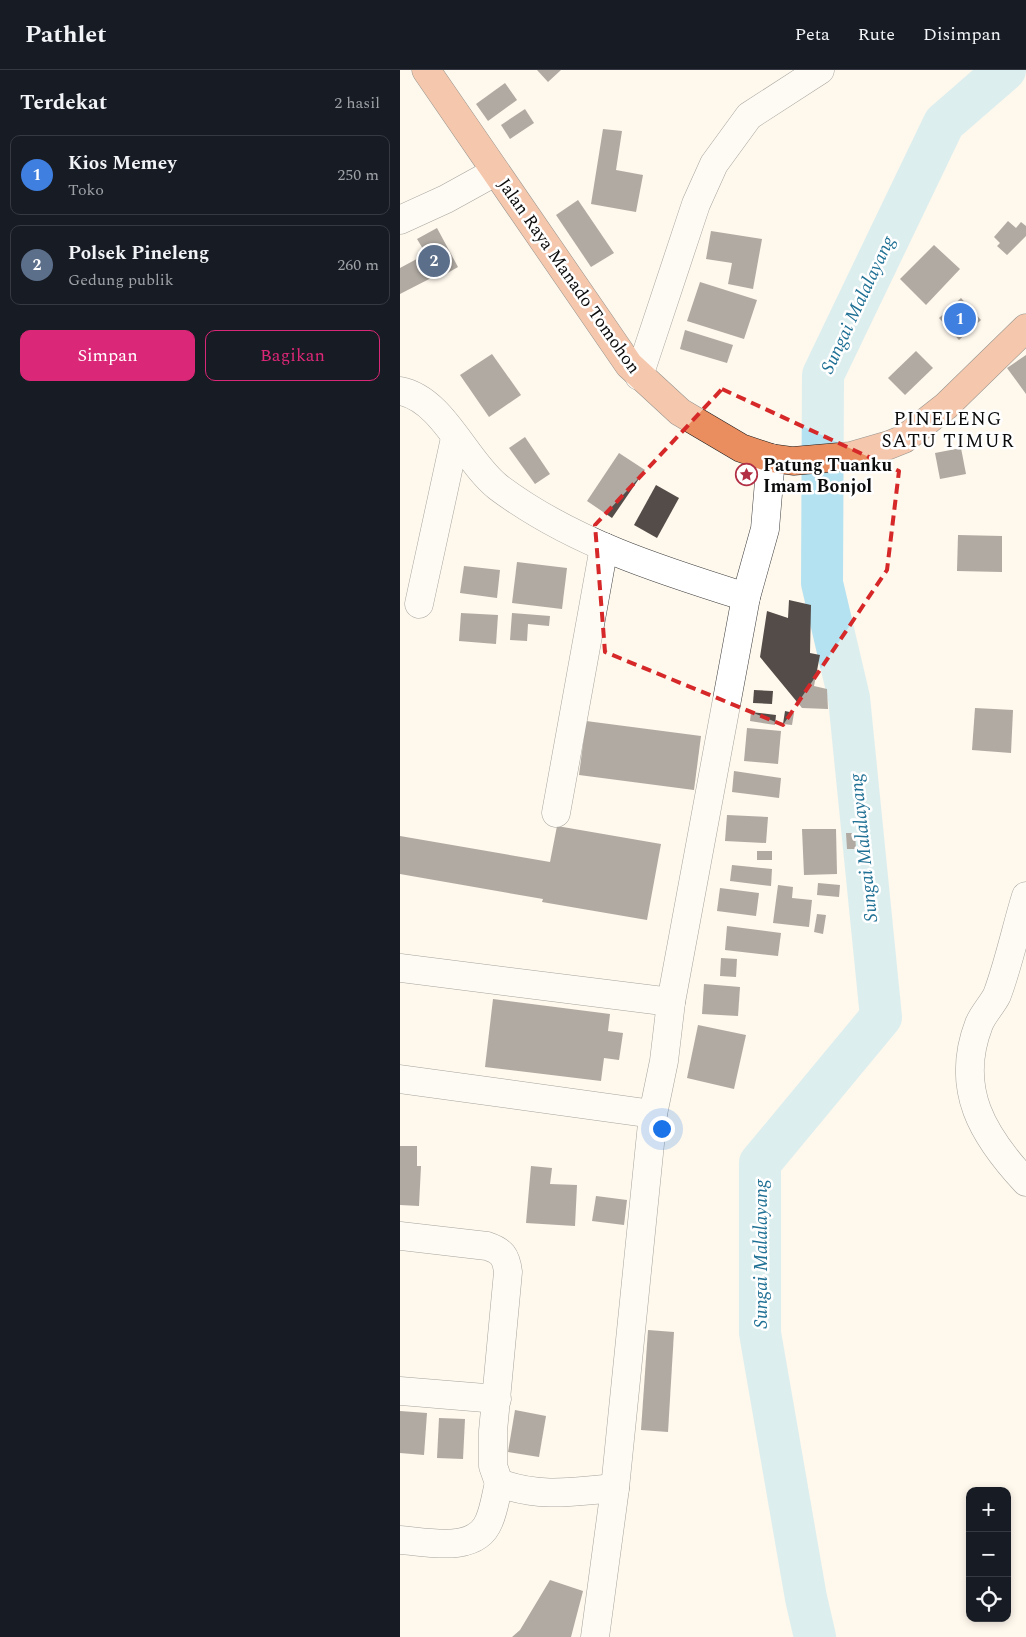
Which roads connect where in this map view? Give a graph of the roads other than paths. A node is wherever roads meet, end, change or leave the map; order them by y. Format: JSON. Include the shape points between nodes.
{"nodes":[{"id":1,"x":426,"y":70,"type":"edge"},
{"id":2,"x":820,"y":70,"type":"edge"},
{"id":3,"x":495,"y":172,"type":"junction"},
{"id":4,"x":400,"y":220,"type":"edge"},
{"id":5,"x":1026,"y":328,"type":"edge"},
{"id":6,"x":639,"y":376,"type":"junction"},
{"id":7,"x":400,"y":391,"type":"edge"},
{"id":8,"x":455,"y":438,"type":"junction"},
{"id":9,"x":782,"y":459,"type":"junction"},
{"id":10,"x":604,"y":547,"type":"junction"},
{"id":11,"x":746,"y":598,"type":"junction"},
{"id":12,"x":419,"y":604,"type":"dead end"},
{"id":13,"x":556,"y":814,"type":"dead end"},
{"id":14,"x":1026,"y":896,"type":"edge"},
{"id":15,"x":400,"y":968,"type":"edge"},
{"id":16,"x":671,"y":1002,"type":"junction"},
{"id":17,"x":400,"y":1079,"type":"edge"},
{"id":18,"x":653,"y":1114,"type":"junction"},
{"id":19,"x":1026,"y":1182,"type":"edge"},
{"id":20,"x":400,"y":1236,"type":"edge"},
{"id":21,"x":400,"y":1391,"type":"edge"},
{"id":22,"x":497,"y":1399,"type":"junction"},
{"id":23,"x":499,"y":1483,"type":"junction"},
{"id":24,"x":615,"y":1488,"type":"junction"},
{"id":25,"x":400,"y":1540,"type":"edge"},
{"id":26,"x":595,"y":1637,"type":"edge"}],
"edges":[{"from":1,"to":3,"type":"highway","name":"Jalan Raya Manado Tomohon"},
{"from":2,"to":6,"type":"street","via":[[749,116],[714,164],[696,204]]},
{"from":3,"to":4,"type":"street"},
{"from":3,"to":6,"type":"highway","name":"Jalan Raya Manado Tomohon","via":[[618,351]]},
{"from":5,"to":9,"type":"highway","name":"Jalan Raya Manado Tomohon","via":[[946,406],[904,439],[851,456]]},
{"from":6,"to":9,"type":"highway","name":"Jalan Raya Manado Tomohon","via":[[689,418],[728,442]]},
{"from":7,"to":8,"type":"street","via":[[428,404]]},
{"from":8,"to":10,"type":"street","via":[[488,477],[514,498],[546,519]]},
{"from":8,"to":12,"type":"street"},
{"from":9,"to":11,"type":"street"},
{"from":10,"to":11,"type":"street"},
{"from":10,"to":13,"type":"street"},
{"from":11,"to":16,"type":"street"},
{"from":14,"to":19,"type":"street","via":[[996,996],[979,1024],[970,1066],[970,1092],[980,1121],[996,1147]]},
{"from":15,"to":16,"type":"street"},
{"from":16,"to":18,"type":"street"},
{"from":17,"to":18,"type":"street"},
{"from":18,"to":24,"type":"street"},
{"from":20,"to":22,"type":"street","via":[[487,1246],[500,1251],[505,1257],[508,1272]]},
{"from":21,"to":22,"type":"street"},
{"from":22,"to":23,"type":"street","via":[[492,1466]]},
{"from":23,"to":24,"type":"street","via":[[520,1491],[549,1494]]},
{"from":23,"to":25,"type":"street","via":[[485,1530],[473,1540],[446,1543]]},
{"from":24,"to":26,"type":"street"}]}
